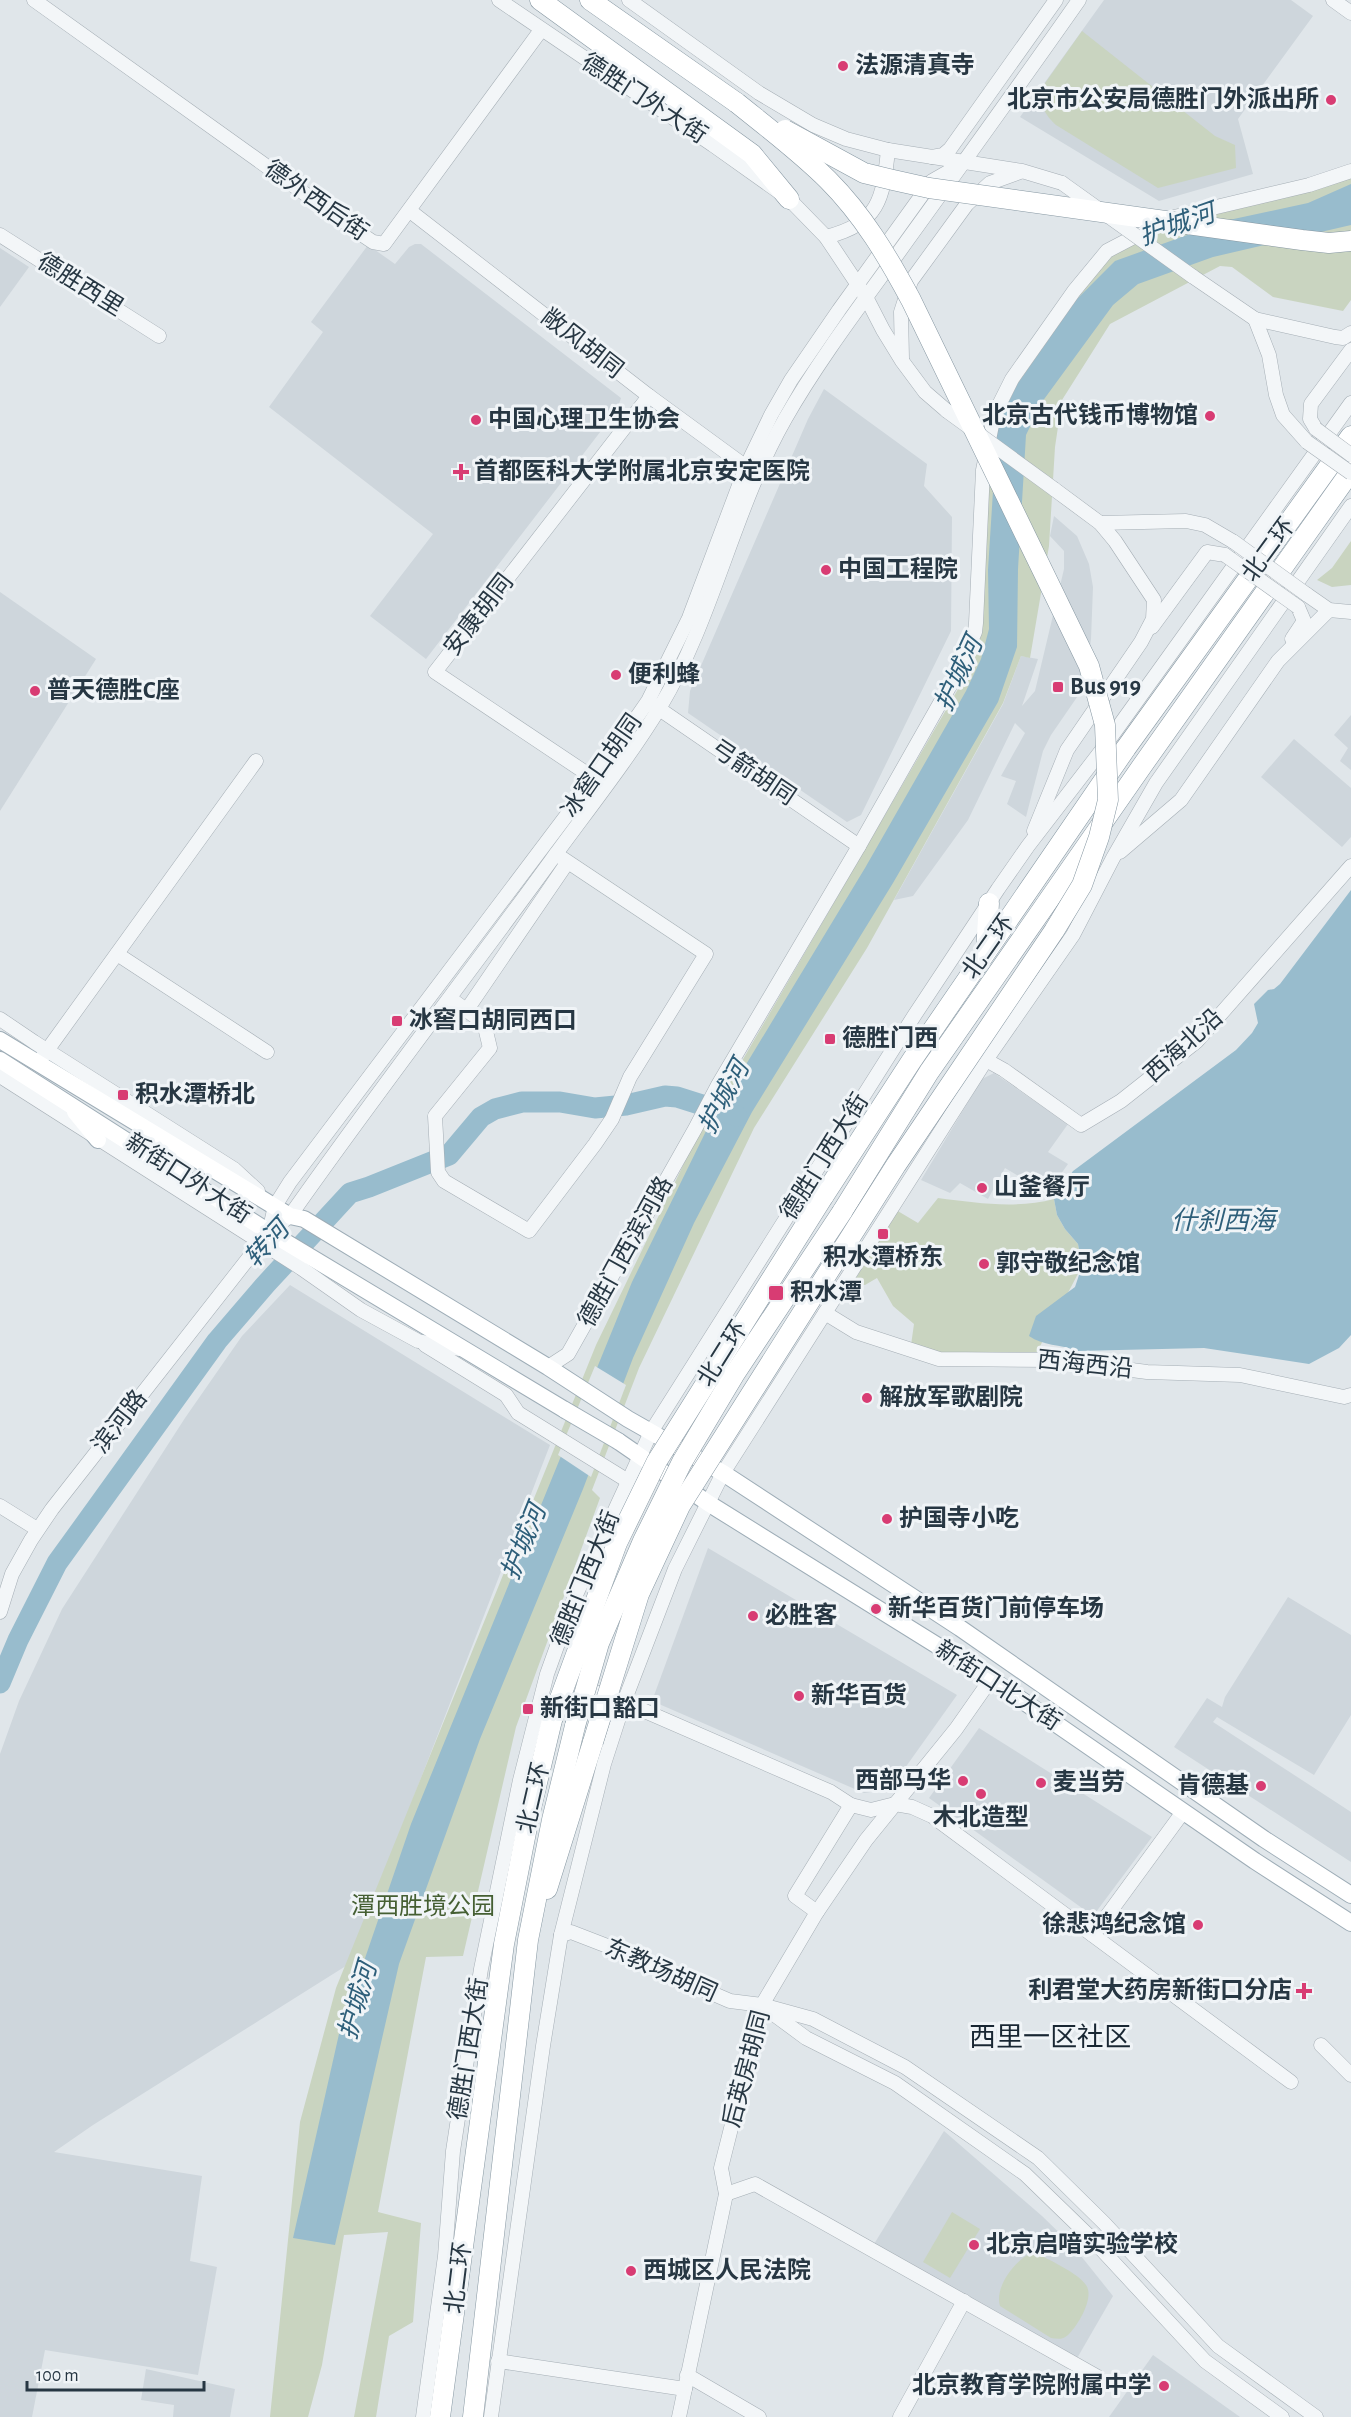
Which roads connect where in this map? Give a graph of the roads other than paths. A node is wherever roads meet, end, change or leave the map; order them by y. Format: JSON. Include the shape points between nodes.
{"nodes":[{"id":1,"x":34,"y":0,"type":"edge"},
{"id":2,"x":499,"y":0,"type":"edge"},
{"id":3,"x":540,"y":0,"type":"edge"},
{"id":4,"x":590,"y":0,"type":"edge"},
{"id":5,"x":629,"y":0,"type":"edge"},
{"id":6,"x":1056,"y":0,"type":"edge"},
{"id":7,"x":1079,"y":0,"type":"edge"},
{"id":8,"x":1333,"y":0,"type":"edge"},
{"id":9,"x":1351,"y":13,"type":"edge"},
{"id":10,"x":541,"y":30,"type":"junction"},
{"id":11,"x":737,"y":103,"type":"junction"},
{"id":12,"x":888,"y":150,"type":"junction"},
{"id":13,"x":930,"y":158,"type":"junction"},
{"id":14,"x":964,"y":162,"type":"junction"},
{"id":15,"x":1022,"y":171,"type":"junction"},
{"id":16,"x":1351,"y":171,"type":"edge"},
{"id":17,"x":789,"y":199,"type":"junction"},
{"id":18,"x":410,"y":211,"type":"junction"},
{"id":19,"x":0,"y":235,"type":"edge"},
{"id":20,"x":826,"y":237,"type":"junction"},
{"id":21,"x":1351,"y":241,"type":"edge"},
{"id":22,"x":857,"y":284,"type":"junction"},
{"id":23,"x":867,"y":297,"type":"junction"},
{"id":24,"x":1255,"y":319,"type":"junction"},
{"id":25,"x":1351,"y":333,"type":"edge"},
{"id":26,"x":159,"y":336,"type":"dead end"},
{"id":27,"x":1351,"y":350,"type":"edge"},
{"id":28,"x":902,"y":361,"type":"junction"},
{"id":29,"x":649,"y":396,"type":"junction"},
{"id":30,"x":1351,"y":403,"type":"edge"},
{"id":31,"x":1351,"y":436,"type":"edge"},
{"id":32,"x":1351,"y":454,"type":"edge"},
{"id":33,"x":752,"y":471,"type":"junction"},
{"id":34,"x":1351,"y":472,"type":"edge"},
{"id":35,"x":1351,"y":506,"type":"edge"},
{"id":36,"x":1100,"y":523,"type":"junction"},
{"id":37,"x":1329,"y":610,"type":"junction"},
{"id":38,"x":1351,"y":612,"type":"edge"},
{"id":39,"x":1141,"y":642,"type":"junction"},
{"id":40,"x":1278,"y":661,"type":"junction"},
{"id":41,"x":653,"y":705,"type":"junction"},
{"id":42,"x":256,"y":761,"type":"dead end"},
{"id":43,"x":600,"y":782,"type":"junction"},
{"id":44,"x":860,"y":846,"type":"junction"},
{"id":45,"x":1028,"y":846,"type":"junction"},
{"id":46,"x":556,"y":854,"type":"junction"},
{"id":47,"x":1113,"y":858,"type":"junction"},
{"id":48,"x":567,"y":863,"type":"junction"},
{"id":49,"x":1351,"y":866,"type":"edge"},
{"id":50,"x":989,"y":903,"type":"junction"},
{"id":51,"x":1090,"y":905,"type":"junction"},
{"id":52,"x":986,"y":952,"type":"junction"},
{"id":53,"x":117,"y":954,"type":"junction"},
{"id":54,"x":1026,"y":963,"type":"junction"},
{"id":55,"x":986,"y":990,"type":"junction"},
{"id":56,"x":451,"y":999,"type":"junction"},
{"id":57,"x":466,"y":1011,"type":"junction"},
{"id":58,"x":0,"y":1019,"type":"edge"},
{"id":59,"x":0,"y":1040,"type":"edge"},
{"id":60,"x":267,"y":1052,"type":"dead end"},
{"id":61,"x":43,"y":1057,"type":"junction"},
{"id":62,"x":0,"y":1060,"type":"edge"},
{"id":63,"x":986,"y":1060,"type":"junction"},
{"id":64,"x":0,"y":1076,"type":"edge"},
{"id":65,"x":67,"y":1101,"type":"junction"},
{"id":66,"x":98,"y":1140,"type":"junction"},
{"id":67,"x":275,"y":1206,"type":"junction"},
{"id":68,"x":297,"y":1217,"type":"junction"},
{"id":69,"x":265,"y":1238,"type":"junction"},
{"id":70,"x":763,"y":1256,"type":"junction"},
{"id":71,"x":306,"y":1263,"type":"junction"},
{"id":72,"x":844,"y":1281,"type":"junction"},
{"id":73,"x":810,"y":1287,"type":"junction"},
{"id":74,"x":825,"y":1313,"type":"junction"},
{"id":75,"x":418,"y":1341,"type":"junction"},
{"id":76,"x":470,"y":1351,"type":"junction"},
{"id":77,"x":548,"y":1367,"type":"junction"},
{"id":78,"x":1351,"y":1395,"type":"edge"},
{"id":79,"x":651,"y":1432,"type":"junction"},
{"id":80,"x":640,"y":1455,"type":"junction"},
{"id":81,"x":723,"y":1473,"type":"junction"},
{"id":82,"x":628,"y":1480,"type":"junction"},
{"id":83,"x":708,"y":1503,"type":"junction"},
{"id":84,"x":0,"y":1506,"type":"edge"},
{"id":85,"x":38,"y":1529,"type":"junction"},
{"id":86,"x":0,"y":1612,"type":"edge"},
{"id":87,"x":547,"y":1674,"type":"junction"},
{"id":88,"x":991,"y":1679,"type":"junction"},
{"id":89,"x":624,"y":1702,"type":"junction"},
{"id":90,"x":895,"y":1804,"type":"junction"},
{"id":91,"x":850,"y":1805,"type":"junction"},
{"id":92,"x":1183,"y":1812,"type":"junction"},
{"id":93,"x":1351,"y":1895,"type":"edge"},
{"id":94,"x":817,"y":1912,"type":"junction"},
{"id":95,"x":1351,"y":1923,"type":"edge"},
{"id":96,"x":561,"y":1935,"type":"junction"},
{"id":97,"x":1093,"y":1935,"type":"junction"},
{"id":98,"x":528,"y":1940,"type":"junction"},
{"id":99,"x":762,"y":2005,"type":"junction"},
{"id":100,"x":1320,"y":2045,"type":"dead end"},
{"id":101,"x":1351,"y":2075,"type":"edge"},
{"id":102,"x":1291,"y":2082,"type":"dead end"},
{"id":103,"x":726,"y":2194,"type":"junction"},
{"id":104,"x":964,"y":2301,"type":"junction"},
{"id":105,"x":498,"y":2361,"type":"junction"},
{"id":106,"x":1098,"y":2377,"type":"dead end"},
{"id":107,"x":686,"y":2382,"type":"junction"},
{"id":108,"x":423,"y":2417,"type":"edge"},
{"id":109,"x":440,"y":2417,"type":"edge"},
{"id":110,"x":473,"y":2417,"type":"edge"},
{"id":111,"x":491,"y":2417,"type":"edge"},
{"id":112,"x":679,"y":2417,"type":"edge"},
{"id":113,"x":759,"y":2417,"type":"edge"},
{"id":114,"x":900,"y":2417,"type":"edge"},
{"id":115,"x":1282,"y":2417,"type":"edge"},
{"id":116,"x":1316,"y":2417,"type":"edge"}],
"edges":[{"from":1,"to":18,"type":"street","name":"德外西后街","via":[[373,242],[384,244]]},
{"from":2,"to":10,"type":"street","name":"德胜门外大街"},
{"from":3,"to":17,"type":"highway","name":"德胜门外大街","via":[[752,154]]},
{"from":4,"to":11,"type":"highway","name":"德胜门外大街"},
{"from":5,"to":12,"type":"street","via":[[759,93],[813,125]]},
{"from":6,"to":13,"type":"street","via":[[950,149]]},
{"from":7,"to":14,"type":"street","name":"冰窖口胡同"},
{"from":8,"to":9,"type":"street"},
{"from":10,"to":17,"type":"street","name":"德胜门外大街"},
{"from":10,"to":18,"type":"street","name":"德外西后街"},
{"from":11,"to":21,"type":"highway","bridge":true,"via":[[837,160],[893,180],[1302,240]]},
{"from":11,"to":98,"type":"highway","bridge":true,"via":[[829,180],[886,255],[911,300],[1089,666],[1105,725],[1108,800],[1082,885],[896,1165],[680,1506],[639,1594],[557,1864]]},
{"from":12,"to":13,"type":"street"},
{"from":12,"to":20,"type":"street","via":[[880,200],[858,225]]},
{"from":13,"to":14,"type":"street"},
{"from":14,"to":15,"type":"street"},
{"from":14,"to":22,"type":"street","name":"冰窖口胡同","via":[[932,180]]},
{"from":14,"to":23,"type":"street","name":"冰窖口胡同"},
{"from":15,"to":24,"type":"street","bridge":true,"via":[[1062,183]]},
{"from":15,"to":28,"type":"street","via":[[990,183],[967,204],[911,281],[901,312]]},
{"from":16,"to":44,"type":"street","name":"德胜门西滨河路","via":[[1170,218],[1107,251],[1074,291],[1012,379],[994,415],[983,470],[975,632],[957,675]]},
{"from":17,"to":20,"type":"street","name":"德胜门外大街"},
{"from":18,"to":29,"type":"street","name":"敞风胡同"},
{"from":19,"to":26,"type":"street","name":"德胜西里"},
{"from":20,"to":22,"type":"street","name":"德胜门外大街"},
{"from":22,"to":23,"type":"street","name":"德胜门外大街"},
{"from":22,"to":33,"type":"street","name":"冰窖口胡同","via":[[771,415]]},
{"from":23,"to":28,"type":"street","name":"德胜门外大街"},
{"from":23,"to":33,"type":"street","name":"冰窖口胡同"},
{"from":24,"to":25,"type":"street","via":[[1335,337]]},
{"from":24,"to":34,"type":"street","bridge":true,"via":[[1269,355],[1283,415],[1307,441]]},
{"from":27,"to":32,"type":"street","bridge":true,"via":[[1311,404],[1310,419],[1316,429]]},
{"from":28,"to":36,"type":"street","name":"德胜门外大街","bridge":true,"via":[[925,392],[947,411]]},
{"from":29,"to":33,"type":"street","name":"敞风胡同"},
{"from":29,"to":43,"type":"street","name":"安康胡同","via":[[435,672]]},
{"from":30,"to":45,"type":"street","via":[[1101,751]]},
{"from":31,"to":52,"type":"highway","name":"北二环","via":[[1126,748]]},
{"from":33,"to":41,"type":"street","name":"冰窖口胡同"},
{"from":34,"to":55,"type":"highway","name":"北二环"},
{"from":35,"to":47,"type":"street","via":[[1156,783]]},
{"from":36,"to":37,"type":"street","bridge":true,"via":[[1186,521],[1204,525]]},
{"from":36,"to":39,"type":"street","name":"德胜门外大街","via":[[1154,600],[1152,619]]},
{"from":37,"to":38,"type":"street"},
{"from":37,"to":40,"type":"street"},
{"from":39,"to":40,"type":"street","bridge":true,"via":[[1207,552],[1225,555],[1298,607],[1304,621]]},
{"from":39,"to":45,"type":"street","via":[[1067,750]]},
{"from":40,"to":47,"type":"street","via":[[1181,800]]},
{"from":41,"to":43,"type":"street","name":"冰窖口胡同"},
{"from":41,"to":44,"type":"street","name":"弓箭胡同"},
{"from":42,"to":53,"type":"street"},
{"from":43,"to":46,"type":"street","name":"冰窖口胡同"},
{"from":43,"to":67,"type":"street","name":"冰窖口胡同"},
{"from":44,"to":77,"type":"street","name":"德胜门西滨河路","via":[[718,1085],[568,1354]]},
{"from":45,"to":50,"type":"street","name":"德胜门西大街"},
{"from":46,"to":48,"type":"street"},
{"from":46,"to":56,"type":"street","name":"冰窖口胡同"},
{"from":47,"to":51,"type":"street"},
{"from":48,"to":57,"type":"street"},
{"from":48,"to":57,"type":"street","via":[[706,954],[630,1077],[612,1119],[529,1231],[444,1182],[438,1172],[435,1116],[490,1048],[484,1023]]},
{"from":49,"to":63,"type":"street","name":"西海北沿","via":[[1197,1041],[1121,1101],[1082,1125]]},
{"from":50,"to":52,"type":"highway"},
{"from":50,"to":70,"type":"street","name":"德胜门西大街"},
{"from":51,"to":54,"type":"street"},
{"from":51,"to":63,"type":"street"},
{"from":52,"to":109,"type":"highway","name":"北二环","bridge":true,"via":[[823,1197],[657,1461],[617,1543],[552,1720],[530,1812],[504,1944]]},
{"from":53,"to":60,"type":"street"},
{"from":53,"to":61,"type":"street"},
{"from":54,"to":55,"type":"highway"},
{"from":54,"to":73,"type":"street","via":[[887,1164]]},
{"from":55,"to":98,"type":"highway","name":"北二环","bridge":true,"via":[[734,1375],[682,1462],[643,1541],[599,1643],[574,1726]]},
{"from":56,"to":57,"type":"street"},
{"from":56,"to":68,"type":"street","name":"冰窖口胡同"},
{"from":58,"to":61,"type":"street","name":"新街口外大街"},
{"from":59,"to":61,"type":"main road","name":"新街口外大街"},
{"from":61,"to":67,"type":"main road","name":"新街口外大街"},
{"from":62,"to":65,"type":"main road","name":"新街口外大街"},
{"from":63,"to":72,"type":"street"},
{"from":64,"to":66,"type":"street","name":"新街口外大街"},
{"from":65,"to":66,"type":"main road"},
{"from":65,"to":69,"type":"main road","name":"新街口外大街"},
{"from":66,"to":69,"type":"street","name":"新街口外大街"},
{"from":67,"to":68,"type":"main road","name":"新街口外大街"},
{"from":67,"to":69,"type":"street","name":"冰窖口胡同"},
{"from":68,"to":69,"type":"street","name":"冰窖口胡同"},
{"from":68,"to":77,"type":"main road","name":"新街口外大街"},
{"from":69,"to":71,"type":"main road","name":"新街口外大街"},
{"from":69,"to":85,"type":"street","name":"滨河路"},
{"from":70,"to":73,"type":"street"},
{"from":70,"to":79,"type":"street","name":"德胜门西大街"},
{"from":71,"to":75,"type":"street","name":"新街口外大街","via":[[361,1310]]},
{"from":71,"to":76,"type":"main road","name":"新街口外大街"},
{"from":72,"to":73,"type":"street"},
{"from":72,"to":74,"type":"street"},
{"from":73,"to":81,"type":"street","via":[[739,1400]]},
{"from":74,"to":78,"type":"street","name":"西海西沿","via":[[856,1332],[939,1359],[1054,1360],[1147,1372],[1240,1375],[1344,1397]]},
{"from":74,"to":81,"type":"street"},
{"from":75,"to":76,"type":"street","name":"新街口外大街"},
{"from":75,"to":82,"type":"street","name":"新街口外大街","via":[[506,1395],[518,1413]]},
{"from":76,"to":80,"type":"main road","name":"新街口外大街","bridge":true},
{"from":77,"to":79,"type":"main road","name":"新街口外大街"},
{"from":79,"to":80,"type":"street","name":"德胜门西大街"},
{"from":79,"to":81,"type":"main road","name":"新街口北大街"},
{"from":80,"to":82,"type":"street","name":"德胜门西大街"},
{"from":80,"to":83,"type":"main road","name":"新街口北大街"},
{"from":81,"to":83,"type":"street"},
{"from":81,"to":93,"type":"main road","name":"新街口北大街","via":[[960,1628]]},
{"from":82,"to":87,"type":"street","name":"德胜门西大街","via":[[574,1599]]},
{"from":83,"to":88,"type":"main road","name":"新街口北大街"},
{"from":83,"to":89,"type":"street","via":[[675,1569]]},
{"from":84,"to":85,"type":"street"},
{"from":85,"to":86,"type":"street","name":"滨河路","via":[[12,1574]]},
{"from":87,"to":89,"type":"street"},
{"from":87,"to":108,"type":"street","name":"德胜门西大街","via":[[519,1780],[481,1970],[453,2151],[445,2256]]},
{"from":88,"to":90,"type":"street","name":"后英房胡同"},
{"from":88,"to":92,"type":"main road","name":"新街口北大街"},
{"from":89,"to":91,"type":"street","via":[[831,1792]]},
{"from":89,"to":96,"type":"street","via":[[604,1764]]},
{"from":90,"to":91,"type":"street","via":[[871,1810]]},
{"from":90,"to":94,"type":"street","name":"后英房胡同","via":[[866,1839]]},
{"from":90,"to":97,"type":"street","via":[[932,1816]]},
{"from":91,"to":94,"type":"street","via":[[795,1896]]},
{"from":92,"to":95,"type":"main road","name":"新街口北大街"},
{"from":92,"to":97,"type":"street"},
{"from":94,"to":99,"type":"street","name":"后英房胡同"},
{"from":96,"to":99,"type":"street","name":"东教场胡同","via":[[571,1932],[659,1966],[730,2001]]},
{"from":96,"to":105,"type":"street"},
{"from":97,"to":102,"type":"street"},
{"from":98,"to":110,"type":"highway","name":"北二环"},
{"from":99,"to":103,"type":"street","name":"后英房胡同","via":[[721,2168]]},
{"from":99,"to":115,"type":"street","via":[[806,2038],[896,2083],[1025,2174],[1090,2237],[1205,2361]]},
{"from":99,"to":116,"type":"street","name":"东教场胡同","via":[[813,2019],[905,2067],[1038,2158],[1218,2346]]},
{"from":100,"to":101,"type":"street"},
{"from":103,"to":104,"type":"street","via":[[755,2184]]},
{"from":103,"to":107,"type":"street","name":"后英房胡同"},
{"from":104,"to":106,"type":"street"},
{"from":104,"to":114,"type":"street"},
{"from":105,"to":107,"type":"street"},
{"from":105,"to":111,"type":"street"},
{"from":107,"to":112,"type":"street","name":"后英房胡同"},
{"from":107,"to":113,"type":"street"}]}
